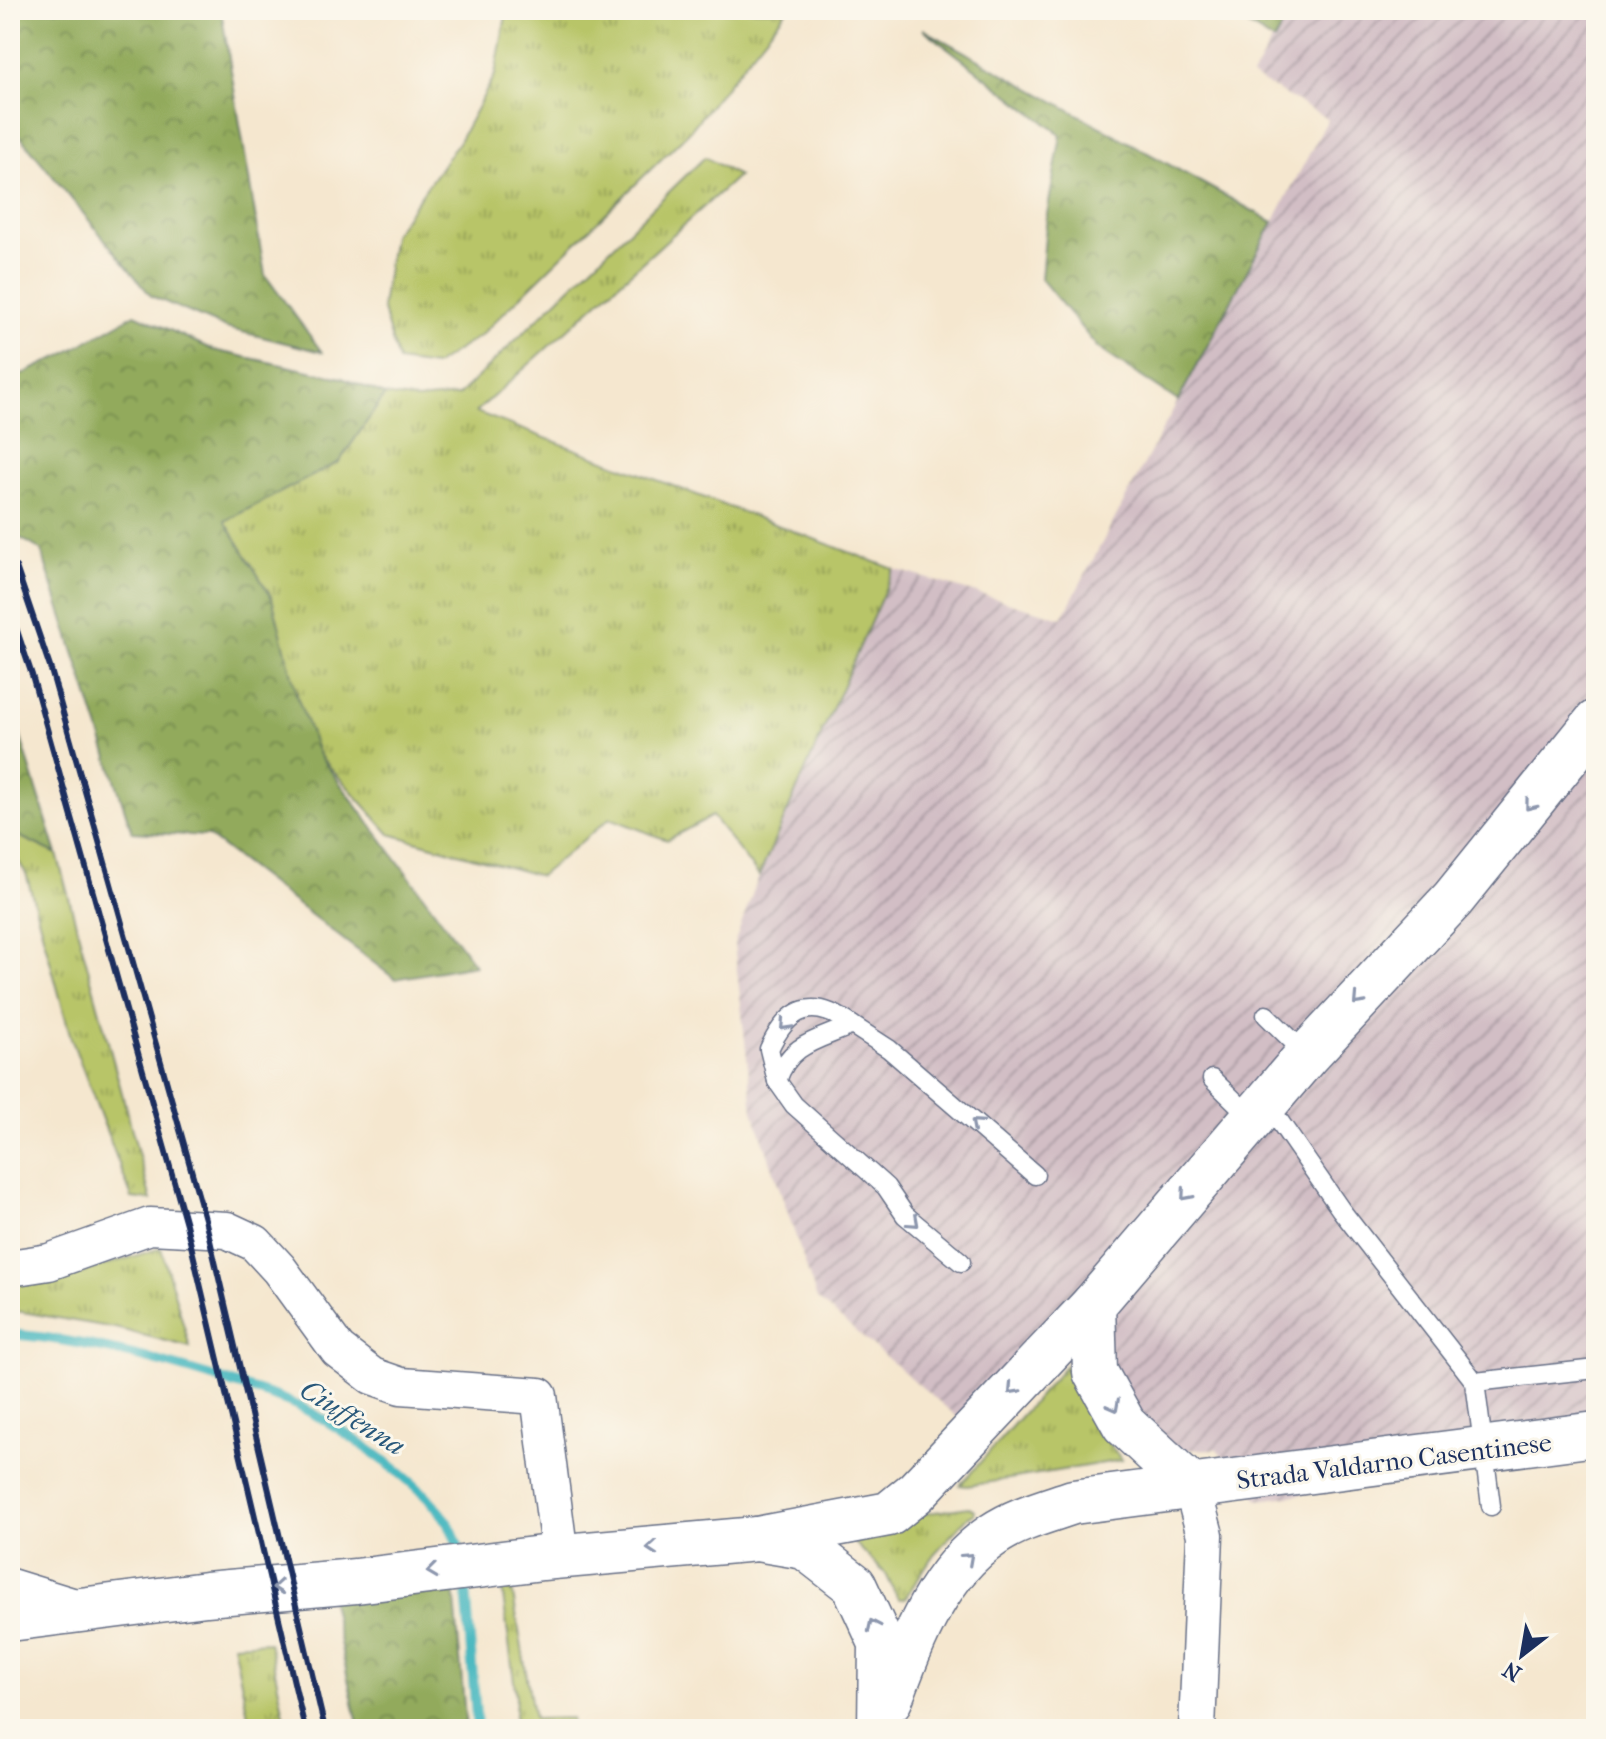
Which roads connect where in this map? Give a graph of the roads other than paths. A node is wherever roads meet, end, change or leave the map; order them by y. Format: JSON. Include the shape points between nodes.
{"nodes":[{"id":1,"x":1596,"y":722,"type":"edge"},
{"id":2,"x":1580,"y":754,"type":"edge"},
{"id":3,"x":1266,"y":1015,"type":"dead end"},
{"id":4,"x":852,"y":1025,"type":"junction"},
{"id":5,"x":1307,"y":1055,"type":"junction"},
{"id":6,"x":1212,"y":1079,"type":"dead end"},
{"id":7,"x":777,"y":1081,"type":"junction"},
{"id":8,"x":1259,"y":1110,"type":"junction"},
{"id":9,"x":1035,"y":1175,"type":"dead end"},
{"id":10,"x":961,"y":1262,"type":"dead end"},
{"id":11,"x":10,"y":1268,"type":"edge"},
{"id":12,"x":1093,"y":1305,"type":"junction"},
{"id":13,"x":1596,"y":1369,"type":"edge"},
{"id":14,"x":1475,"y":1382,"type":"junction"},
{"id":15,"x":1596,"y":1434,"type":"edge"},
{"id":16,"x":1484,"y":1448,"type":"junction"},
{"id":17,"x":1192,"y":1487,"type":"junction"},
{"id":18,"x":1491,"y":1506,"type":"dead end"},
{"id":19,"x":757,"y":1539,"type":"junction"},
{"id":20,"x":560,"y":1556,"type":"junction"},
{"id":21,"x":10,"y":1587,"type":"edge"},
{"id":22,"x":83,"y":1610,"type":"junction"},
{"id":23,"x":10,"y":1619,"type":"edge"},
{"id":24,"x":880,"y":1727,"type":"edge"},
{"id":25,"x":1197,"y":1729,"type":"edge"}],
"edges":[{"from":1,"to":2,"type":"main road"},
{"from":2,"to":5,"type":"main road","one_way":true},
{"from":3,"to":5,"type":"lane"},
{"from":4,"to":7,"type":"lane","via":[[798,1049],[786,1059]]},
{"from":4,"to":7,"type":"lane","one_way":true,"via":[[822,1008],[799,1011],[786,1021],[769,1049]]},
{"from":9,"to":4,"type":"lane","one_way":true,"via":[[889,1049]]},
{"from":5,"to":8,"type":"main road"},
{"from":6,"to":8,"type":"lane"},
{"from":7,"to":10,"type":"lane","one_way":true,"via":[[794,1105],[886,1187],[905,1215]]},
{"from":8,"to":12,"type":"main road","one_way":true},
{"from":8,"to":14,"type":"lane"},
{"from":11,"to":20,"type":"street","via":[[49,1262],[150,1226],[227,1230],[255,1243],[338,1350],[372,1376],[401,1386],[539,1396]]},
{"from":12,"to":17,"type":"main road","one_way":true,"via":[[1095,1372],[1124,1424]]},
{"from":12,"to":19,"type":"main road","one_way":true,"via":[[889,1514]]},
{"from":13,"to":14,"type":"lane"},
{"from":14,"to":16,"type":"lane"},
{"from":15,"to":16,"type":"main road","name":"Strada Valdarno Casentinese"},
{"from":16,"to":17,"type":"main road","name":"Strada Valdarno Casentinese"},
{"from":16,"to":18,"type":"lane"},
{"from":24,"to":17,"type":"main road","name":"Strada Valdarno Casentinese","one_way":true,"via":[[927,1611],[956,1569],[993,1534],[1073,1502]]},
{"from":17,"to":25,"type":"street","via":[[1205,1535]]},
{"from":19,"to":20,"type":"main road","one_way":true},
{"from":24,"to":19,"type":"main road","one_way":true,"via":[[881,1643],[854,1585],[805,1547]]},
{"from":20,"to":22,"type":"main road","one_way":true},
{"from":21,"to":22,"type":"street"},
{"from":22,"to":23,"type":"main road"}]}
